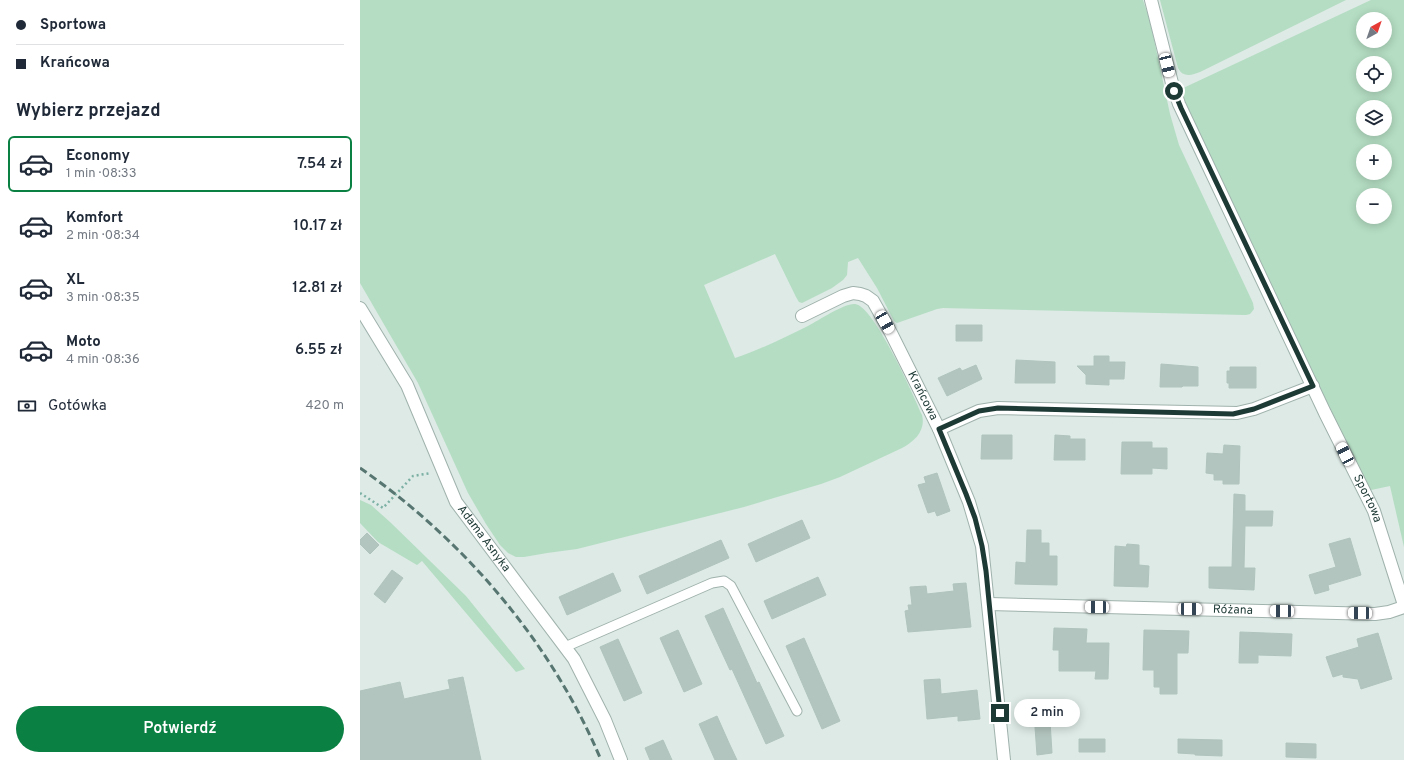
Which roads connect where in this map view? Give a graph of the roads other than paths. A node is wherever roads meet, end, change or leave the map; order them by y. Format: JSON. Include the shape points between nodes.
{"nodes":[{"id":1,"x":1151,"y":0,"type":"edge"},
{"id":2,"x":360,"y":308,"type":"edge"},
{"id":3,"x":802,"y":316,"type":"dead end"},
{"id":4,"x":1313,"y":386,"type":"junction"},
{"id":5,"x":939,"y":429,"type":"junction"},
{"id":6,"x":989,"y":604,"type":"junction"},
{"id":7,"x":1404,"y":606,"type":"edge"},
{"id":8,"x":565,"y":647,"type":"junction"},
{"id":9,"x":797,"y":711,"type":"dead end"},
{"id":10,"x":621,"y":760,"type":"edge"},
{"id":11,"x":1004,"y":760,"type":"edge"}],
"edges":[{"from":1,"to":4,"type":"street","name":"Sportowa","via":[[1179,104]]},
{"from":2,"to":8,"type":"street","name":"Adama Asnyka","via":[[407,385],[456,502]]},
{"from":3,"to":5,"type":"street","name":"Krańcowa","via":[[853,293],[866,296],[873,301]]},
{"from":4,"to":5,"type":"street","via":[[1254,409],[1233,414],[998,408],[979,411]]},
{"from":4,"to":7,"type":"street","name":"Sportowa","via":[[1374,511]]},
{"from":5,"to":6,"type":"street","name":"Krańcowa","via":[[977,526]]},
{"from":6,"to":7,"type":"street","name":"Różana","via":[[1375,614]]},
{"from":6,"to":11,"type":"street","name":"Krańcowa"},
{"from":8,"to":9,"type":"lane","via":[[712,583],[724,581],[731,586]]},
{"from":8,"to":10,"type":"street","name":"Adama Asnyka","via":[[574,659],[601,713]]}]}
